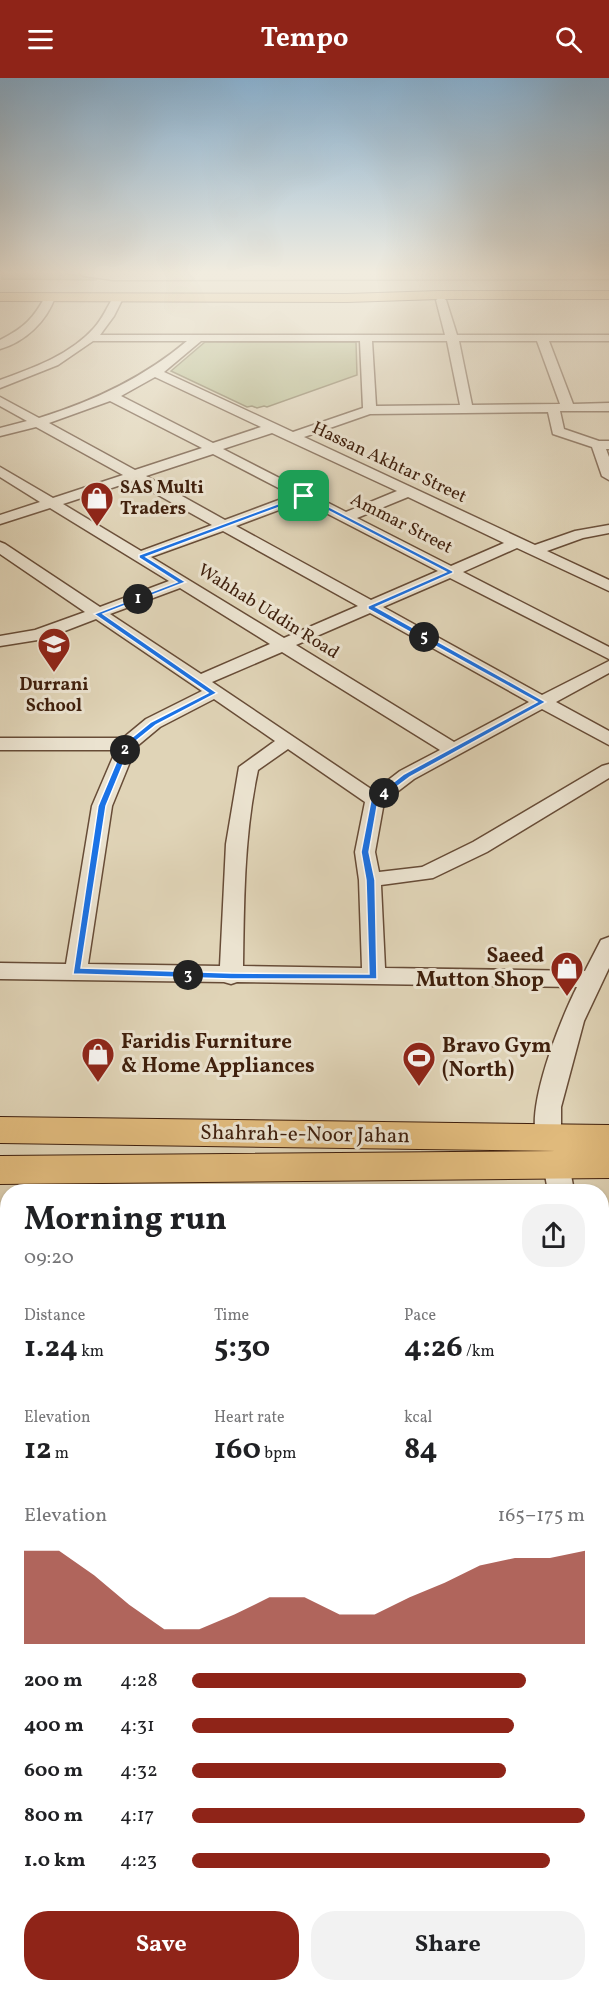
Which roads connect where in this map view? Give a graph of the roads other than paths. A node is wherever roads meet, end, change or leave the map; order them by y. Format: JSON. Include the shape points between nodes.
{"nodes":[{"id":1,"x":54,"y":362,"type":"edge"},
{"id":2,"x":167,"y":362,"type":"edge"},
{"id":3,"x":368,"y":362,"type":"edge"},
{"id":4,"x":457,"y":362,"type":"edge"},
{"id":5,"x":551,"y":362,"type":"edge"},
{"id":6,"x":154,"y":372,"type":"junction"},
{"id":7,"x":0,"y":384,"type":"edge"},
{"id":8,"x":111,"y":396,"type":"junction"},
{"id":9,"x":0,"y":401,"type":"edge"},
{"id":10,"x":568,"y":407,"type":"junction"},
{"id":11,"x":609,"y":407,"type":"edge"},
{"id":12,"x":553,"y":408,"type":"junction"},
{"id":13,"x":467,"y":409,"type":"junction"},
{"id":14,"x":369,"y":410,"type":"junction"},
{"id":15,"x":39,"y":423,"type":"junction"},
{"id":16,"x":273,"y":428,"type":"junction"},
{"id":17,"x":0,"y":432,"type":"edge"},
{"id":18,"x":292,"y":437,"type":"junction"},
{"id":19,"x":603,"y":445,"type":"edge"},
{"id":20,"x":213,"y":449,"type":"junction"},
{"id":21,"x":0,"y":471,"type":"edge"},
{"id":22,"x":133,"y":475,"type":"junction"},
{"id":23,"x":609,"y":476,"type":"edge"},
{"id":24,"x":408,"y":492,"type":"junction"},
{"id":25,"x":304,"y":496,"type":"junction"},
{"id":26,"x":52,"y":502,"type":"junction"},
{"id":27,"x":346,"y":517,"type":"junction"},
{"id":28,"x":0,"y":520,"type":"edge"},
{"id":29,"x":224,"y":526,"type":"junction"},
{"id":30,"x":609,"y":529,"type":"edge"},
{"id":31,"x":516,"y":543,"type":"junction"},
{"id":32,"x":0,"y":547,"type":"edge"},
{"id":33,"x":533,"y":551,"type":"junction"},
{"id":34,"x":141,"y":556,"type":"junction"},
{"id":35,"x":451,"y":572,"type":"junction"},
{"id":36,"x":182,"y":582,"type":"junction"},
{"id":37,"x":609,"y":586,"type":"edge"},
{"id":38,"x":371,"y":607,"type":"junction"},
{"id":39,"x":98,"y":614,"type":"junction"},
{"id":40,"x":0,"y":640,"type":"edge"},
{"id":41,"x":285,"y":645,"type":"junction"},
{"id":42,"x":609,"y":654,"type":"edge"},
{"id":43,"x":609,"y":666,"type":"edge"},
{"id":44,"x":206,"y":688,"type":"junction"},
{"id":45,"x":542,"y":702,"type":"junction"},
{"id":46,"x":609,"y":739,"type":"edge"},
{"id":47,"x":286,"y":742,"type":"junction"},
{"id":48,"x":0,"y":744,"type":"edge"},
{"id":49,"x":128,"y":744,"type":"junction"},
{"id":50,"x":454,"y":750,"type":"junction"},
{"id":51,"x":609,"y":770,"type":"edge"},
{"id":52,"x":375,"y":800,"type":"junction"},
{"id":53,"x":370,"y":880,"type":"junction"},
{"id":54,"x":609,"y":945,"type":"edge"},
{"id":55,"x":0,"y":971,"type":"edge"},
{"id":56,"x":76,"y":971,"type":"junction"},
{"id":57,"x":231,"y":976,"type":"junction"},
{"id":58,"x":374,"y":977,"type":"junction"},
{"id":59,"x":592,"y":979,"type":"junction"},
{"id":60,"x":0,"y":1130,"type":"edge"},
{"id":61,"x":609,"y":1138,"type":"edge"},
{"id":62,"x":555,"y":1164,"type":"edge"},
{"id":63,"x":609,"y":1164,"type":"edge"},
{"id":64,"x":0,"y":1170,"type":"edge"}],
"edges":[{"from":1,"to":7,"type":"street"},
{"from":2,"to":6,"type":"street"},
{"from":3,"to":14,"type":"street"},
{"from":4,"to":13,"type":"street"},
{"from":5,"to":10,"type":"street"},
{"from":6,"to":8,"type":"street"},
{"from":6,"to":16,"type":"street","name":"Hassan Akhtar Street"},
{"from":8,"to":15,"type":"street"},
{"from":8,"to":20,"type":"street","name":"Ammar Street"},
{"from":9,"to":15,"type":"street"},
{"from":10,"to":11,"type":"street"},
{"from":10,"to":12,"type":"street"},
{"from":12,"to":13,"type":"street"},
{"from":12,"to":19,"type":"street","via":[[558,431]]},
{"from":13,"to":14,"type":"street"},
{"from":14,"to":18,"type":"street"},
{"from":15,"to":17,"type":"street"},
{"from":15,"to":22,"type":"street"},
{"from":16,"to":18,"type":"street","name":"Hassan Akhtar Street"},
{"from":16,"to":20,"type":"street"},
{"from":18,"to":24,"type":"street","name":"Hassan Akhtar Street"},
{"from":19,"to":23,"type":"street"},
{"from":20,"to":22,"type":"street"},
{"from":20,"to":25,"type":"street","name":"Ammar Street"},
{"from":21,"to":26,"type":"street","name":"Wahhab Uddin Road"},
{"from":22,"to":26,"type":"street"},
{"from":22,"to":29,"type":"street"},
{"from":24,"to":27,"type":"street"},
{"from":24,"to":31,"type":"street","name":"Hassan Akhtar Street"},
{"from":25,"to":27,"type":"street","name":"Ammar Street"},
{"from":25,"to":29,"type":"street"},
{"from":26,"to":28,"type":"street"},
{"from":26,"to":34,"type":"street","name":"Wahhab Uddin Road"},
{"from":27,"to":35,"type":"street","name":"Ammar Street"},
{"from":29,"to":34,"type":"street"},
{"from":29,"to":38,"type":"street"},
{"from":30,"to":33,"type":"street","via":[[580,534]]},
{"from":31,"to":33,"type":"street","name":"Hassan Akhtar Street"},
{"from":31,"to":35,"type":"street"},
{"from":32,"to":39,"type":"street"},
{"from":33,"to":37,"type":"street","name":"Hassan Akhtar Street"},
{"from":34,"to":36,"type":"street","name":"Wahhab Uddin Road"},
{"from":35,"to":38,"type":"street"},
{"from":35,"to":42,"type":"street","name":"Ammar Street"},
{"from":36,"to":39,"type":"street"},
{"from":36,"to":41,"type":"street","name":"Wahhab Uddin Road"},
{"from":38,"to":41,"type":"street"},
{"from":38,"to":45,"type":"street"},
{"from":39,"to":40,"type":"street","via":[[38,635]]},
{"from":39,"to":44,"type":"street"},
{"from":41,"to":44,"type":"street"},
{"from":41,"to":50,"type":"street","name":"Wahhab Uddin Road"},
{"from":43,"to":45,"type":"street"},
{"from":44,"to":47,"type":"street"},
{"from":44,"to":49,"type":"street"},
{"from":45,"to":46,"type":"street"},
{"from":45,"to":50,"type":"street"},
{"from":47,"to":52,"type":"street"},
{"from":47,"to":57,"type":"street","via":[[249,767],[241,796]]},
{"from":48,"to":49,"type":"street"},
{"from":49,"to":56,"type":"street","via":[[102,806]]},
{"from":50,"to":52,"type":"street","via":[[407,775]]},
{"from":51,"to":53,"type":"street","via":[[480,847],[426,873]]},
{"from":52,"to":53,"type":"street","via":[[365,852]]},
{"from":53,"to":58,"type":"street"},
{"from":54,"to":59,"type":"street"},
{"from":55,"to":56,"type":"street"},
{"from":56,"to":57,"type":"street"},
{"from":57,"to":58,"type":"street"},
{"from":58,"to":59,"type":"street"},
{"from":59,"to":62,"type":"street","via":[[572,1021],[548,1107]]},
{"from":60,"to":62,"type":"main road","name":"Shahrah-e-Noor Jahan"},
{"from":61,"to":62,"type":"main road","name":"Shahrah-e-Noor Jahan"},
{"from":62,"to":63,"type":"main road","name":"Shahrah-e-Noor Jahan"},
{"from":62,"to":64,"type":"main road","name":"Shahrah-e-Noor Jahan"}]}
